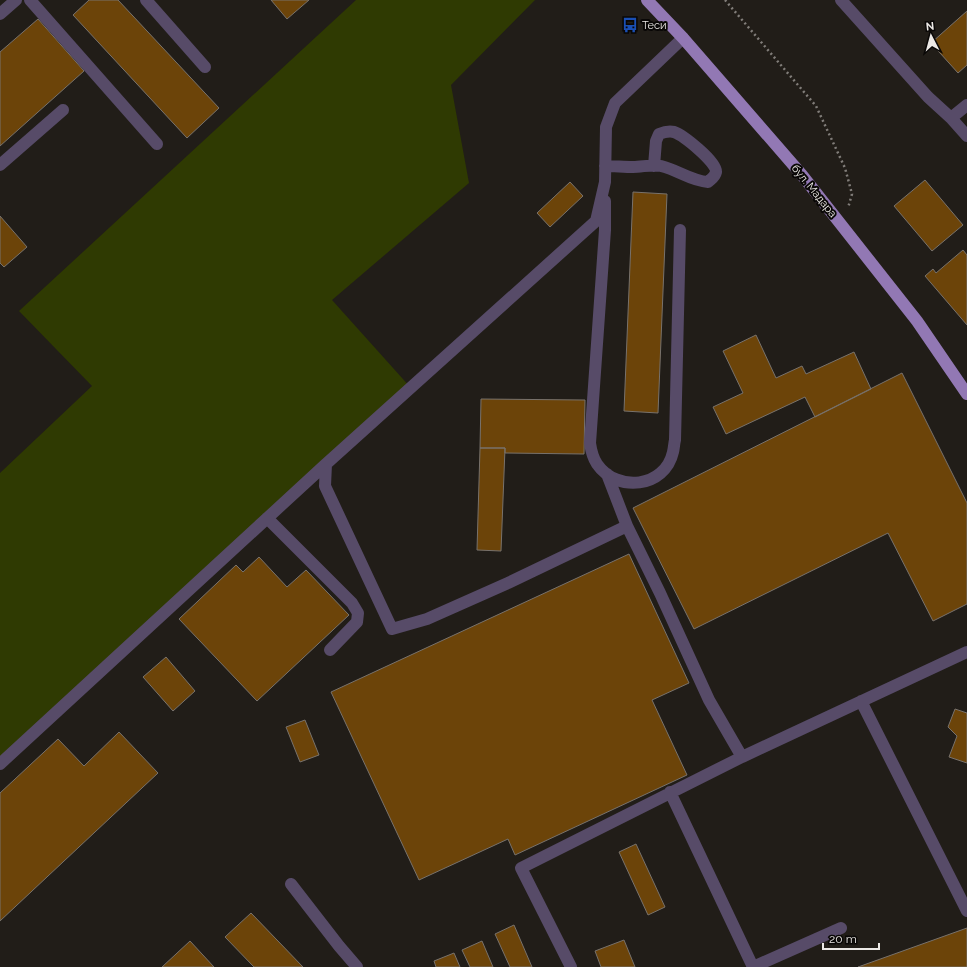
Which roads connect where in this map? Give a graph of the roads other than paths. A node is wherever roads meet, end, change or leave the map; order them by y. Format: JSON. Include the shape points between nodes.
{"nodes":[{"id":1,"x":16,"y":0,"type":"edge"},
{"id":2,"x":30,"y":0,"type":"edge"},
{"id":3,"x":146,"y":0,"type":"edge"},
{"id":4,"x":647,"y":0,"type":"edge"},
{"id":5,"x":842,"y":0,"type":"edge"},
{"id":6,"x":0,"y":14,"type":"edge"},
{"id":7,"x":683,"y":38,"type":"junction"},
{"id":8,"x":205,"y":67,"type":"dead end"},
{"id":9,"x":967,"y":105,"type":"edge"},
{"id":10,"x":63,"y":110,"type":"dead end"},
{"id":11,"x":951,"y":118,"type":"junction"},
{"id":12,"x":967,"y":136,"type":"edge"},
{"id":13,"x":157,"y":144,"type":"dead end"},
{"id":14,"x":0,"y":164,"type":"edge"},
{"id":15,"x":605,"y":166,"type":"junction"},
{"id":16,"x":654,"y":166,"type":"junction"},
{"id":17,"x":605,"y":182,"type":"junction"},
{"id":18,"x":680,"y":230,"type":"dead end"},
{"id":19,"x":967,"y":394,"type":"edge"},
{"id":20,"x":326,"y":464,"type":"junction"},
{"id":21,"x":607,"y":474,"type":"junction"},
{"id":22,"x":267,"y":518,"type":"junction"},
{"id":23,"x":628,"y":526,"type":"junction"},
{"id":24,"x":330,"y":650,"type":"dead end"},
{"id":25,"x":967,"y":652,"type":"edge"},
{"id":26,"x":861,"y":701,"type":"junction"},
{"id":27,"x":742,"y":756,"type":"junction"},
{"id":28,"x":0,"y":764,"type":"edge"},
{"id":29,"x":670,"y":792,"type":"junction"},
{"id":30,"x":291,"y":884,"type":"dead end"},
{"id":31,"x":967,"y":911,"type":"edge"},
{"id":32,"x":841,"y":928,"type":"dead end"},
{"id":33,"x":357,"y":967,"type":"edge"},
{"id":34,"x":571,"y":967,"type":"edge"},
{"id":35,"x":753,"y":967,"type":"edge"}],
"edges":[{"from":1,"to":6,"type":"lane"},
{"from":2,"to":13,"type":"lane"},
{"from":3,"to":8,"type":"lane"},
{"from":4,"to":7,"type":"main road","name":"бул. Мадара"},
{"from":5,"to":11,"type":"lane","via":[[928,97]]},
{"from":7,"to":15,"type":"lane","via":[[615,103],[606,127]]},
{"from":7,"to":19,"type":"main road","name":"бул. Мадара","via":[[802,175],[917,321]]},
{"from":9,"to":11,"type":"lane"},
{"from":10,"to":14,"type":"lane"},
{"from":11,"to":12,"type":"lane"},
{"from":15,"to":16,"type":"lane"},
{"from":15,"to":17,"type":"lane"},
{"from":16,"to":16,"type":"lane","via":[[675,170],[701,182],[708,182],[716,172],[700,150],[674,132],[659,134]]},
{"from":17,"to":20,"type":"lane","via":[[596,221]]},
{"from":17,"to":21,"type":"lane","via":[[606,230],[590,443],[597,464]]},
{"from":18,"to":21,"type":"lane","via":[[673,453],[661,472],[645,481],[627,483]]},
{"from":20,"to":22,"type":"lane"},
{"from":20,"to":23,"type":"lane","via":[[325,486],[392,629],[427,619]]},
{"from":21,"to":23,"type":"lane"},
{"from":22,"to":24,"type":"lane","via":[[352,603],[358,613],[357,622]]},
{"from":22,"to":28,"type":"lane"},
{"from":23,"to":27,"type":"lane","via":[[709,700]]},
{"from":25,"to":26,"type":"lane"},
{"from":26,"to":27,"type":"lane"},
{"from":26,"to":31,"type":"lane"},
{"from":27,"to":29,"type":"lane"},
{"from":29,"to":34,"type":"lane","via":[[520,868]]},
{"from":29,"to":35,"type":"lane"},
{"from":30,"to":33,"type":"lane"},
{"from":32,"to":35,"type":"lane"}]}
